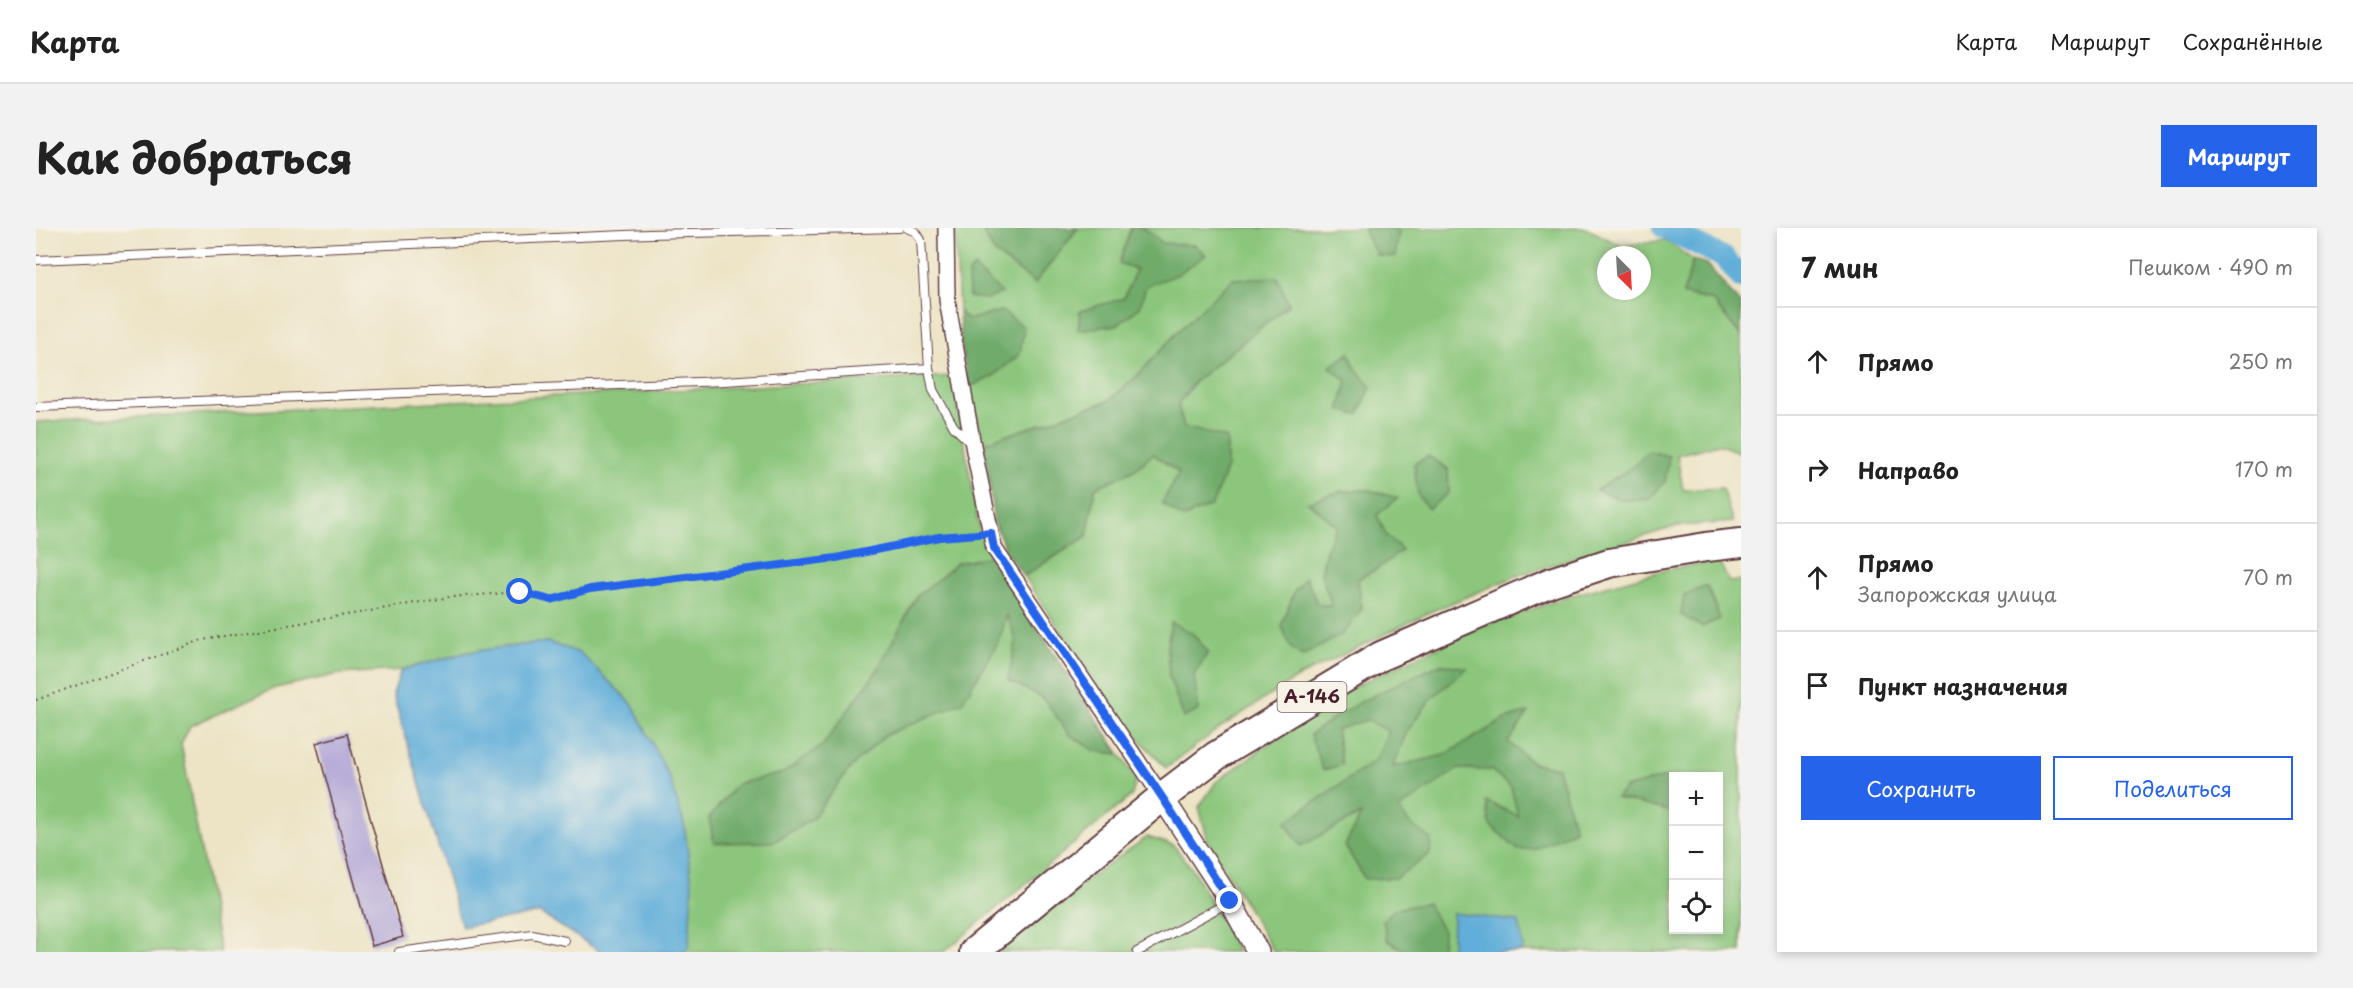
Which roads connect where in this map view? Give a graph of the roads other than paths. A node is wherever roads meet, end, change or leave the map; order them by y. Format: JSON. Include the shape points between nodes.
{"nodes":[{"id":1,"x":899,"y":228,"type":"edge"},
{"id":2,"x":907,"y":228,"type":"edge"},
{"id":3,"x":946,"y":228,"type":"edge"},
{"id":4,"x":36,"y":260,"type":"edge"},
{"id":5,"x":929,"y":368,"type":"junction"},
{"id":6,"x":36,"y":407,"type":"edge"},
{"id":7,"x":972,"y":444,"type":"junction"},
{"id":8,"x":1741,"y":543,"type":"edge"},
{"id":9,"x":1162,"y":797,"type":"junction"},
{"id":10,"x":1230,"y":901,"type":"junction"},
{"id":11,"x":565,"y":942,"type":"dead end"},
{"id":12,"x":399,"y":952,"type":"edge"},
{"id":13,"x":974,"y":952,"type":"edge"},
{"id":14,"x":1137,"y":952,"type":"edge"},
{"id":15,"x":1258,"y":952,"type":"edge"}],
"edges":[{"from":1,"to":4,"type":"lane","via":[[649,234]]},
{"from":2,"to":5,"type":"lane","via":[[921,240]]},
{"from":3,"to":7,"type":"street","via":[[947,300]]},
{"from":5,"to":6,"type":"lane","via":[[725,381]]},
{"from":5,"to":7,"type":"lane","via":[[933,390],[943,408],[954,427]]},
{"from":7,"to":9,"type":"street","via":[[994,548]]},
{"from":8,"to":9,"type":"highway","number":"А-146","via":[[1609,563],[1551,582],[1382,656],[1216,756]]},
{"from":9,"to":10,"type":"main road"},
{"from":9,"to":13,"type":"highway","number":"А-146"},
{"from":10,"to":14,"type":"lane"},
{"from":10,"to":15,"type":"main road"},
{"from":11,"to":12,"type":"lane","via":[[532,934]]}]}
